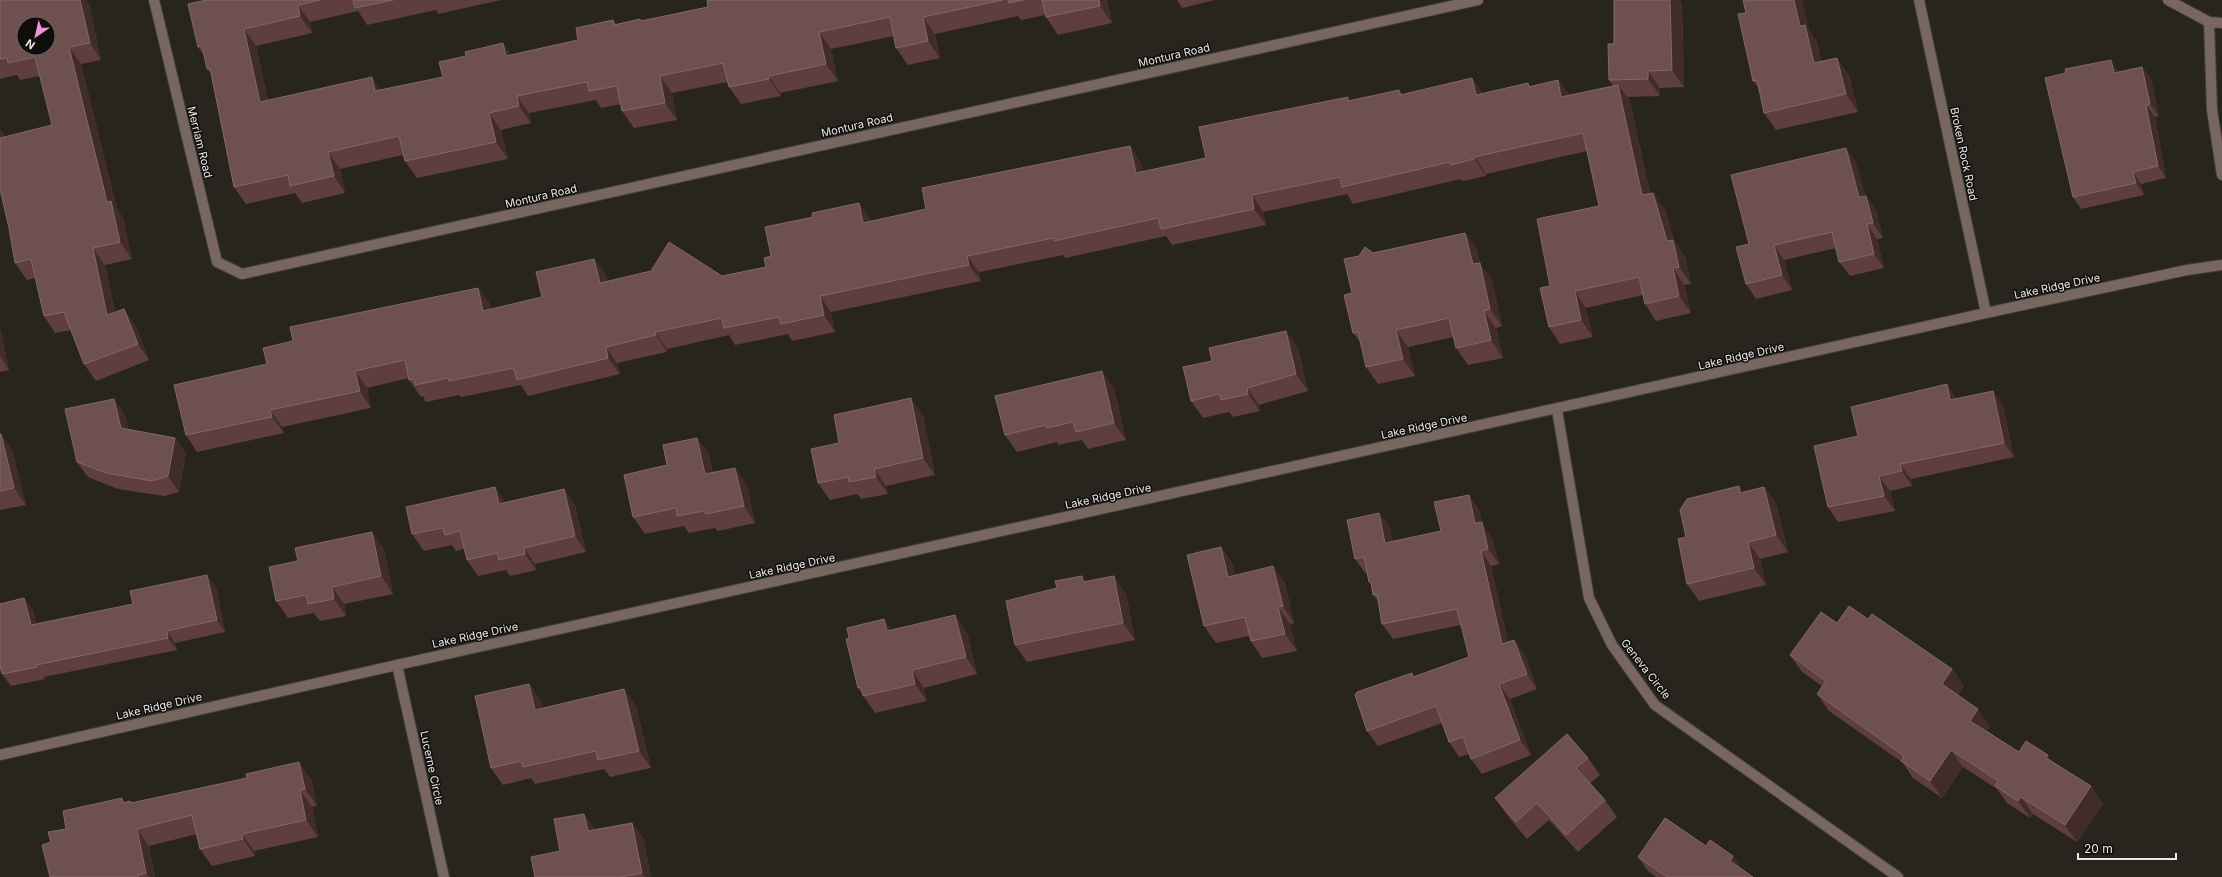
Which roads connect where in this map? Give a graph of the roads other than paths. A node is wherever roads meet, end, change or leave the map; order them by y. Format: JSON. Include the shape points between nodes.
{"nodes":[{"id":1,"x":154,"y":0,"type":"edge"},
{"id":2,"x":1478,"y":0,"type":"edge"},
{"id":3,"x":1919,"y":0,"type":"edge"},
{"id":4,"x":2168,"y":0,"type":"edge"},
{"id":5,"x":2209,"y":22,"type":"junction"},
{"id":6,"x":2222,"y":23,"type":"edge"},
{"id":7,"x":2222,"y":175,"type":"edge"},
{"id":8,"x":2222,"y":265,"type":"edge"},
{"id":9,"x":242,"y":274,"type":"joint"},
{"id":10,"x":1986,"y":313,"type":"junction"},
{"id":11,"x":1557,"y":410,"type":"junction"},
{"id":12,"x":397,"y":665,"type":"junction"},
{"id":13,"x":0,"y":755,"type":"edge"},
{"id":14,"x":444,"y":877,"type":"edge"},
{"id":15,"x":1898,"y":877,"type":"edge"}],
"edges":[{"from":1,"to":9,"type":"street","name":"Merriam Road","via":[[217,262]]},
{"from":2,"to":9,"type":"street","name":"Montura Road"},
{"from":3,"to":10,"type":"street","name":"Broken Rock Road"},
{"from":4,"to":5,"type":"street"},
{"from":5,"to":6,"type":"street"},
{"from":5,"to":7,"type":"street","via":[[2212,110]]},
{"from":8,"to":10,"type":"street","name":"Lake Ridge Drive","via":[[2187,270]]},
{"from":10,"to":11,"type":"street","name":"Lake Ridge Drive"},
{"from":11,"to":12,"type":"street","name":"Lake Ridge Drive"},
{"from":11,"to":15,"type":"street","name":"Geneva Circle","via":[[1589,598],[1612,645],[1655,705]]},
{"from":12,"to":13,"type":"street","name":"Lake Ridge Drive"},
{"from":12,"to":14,"type":"street","name":"Lucerne Circle"}]}
